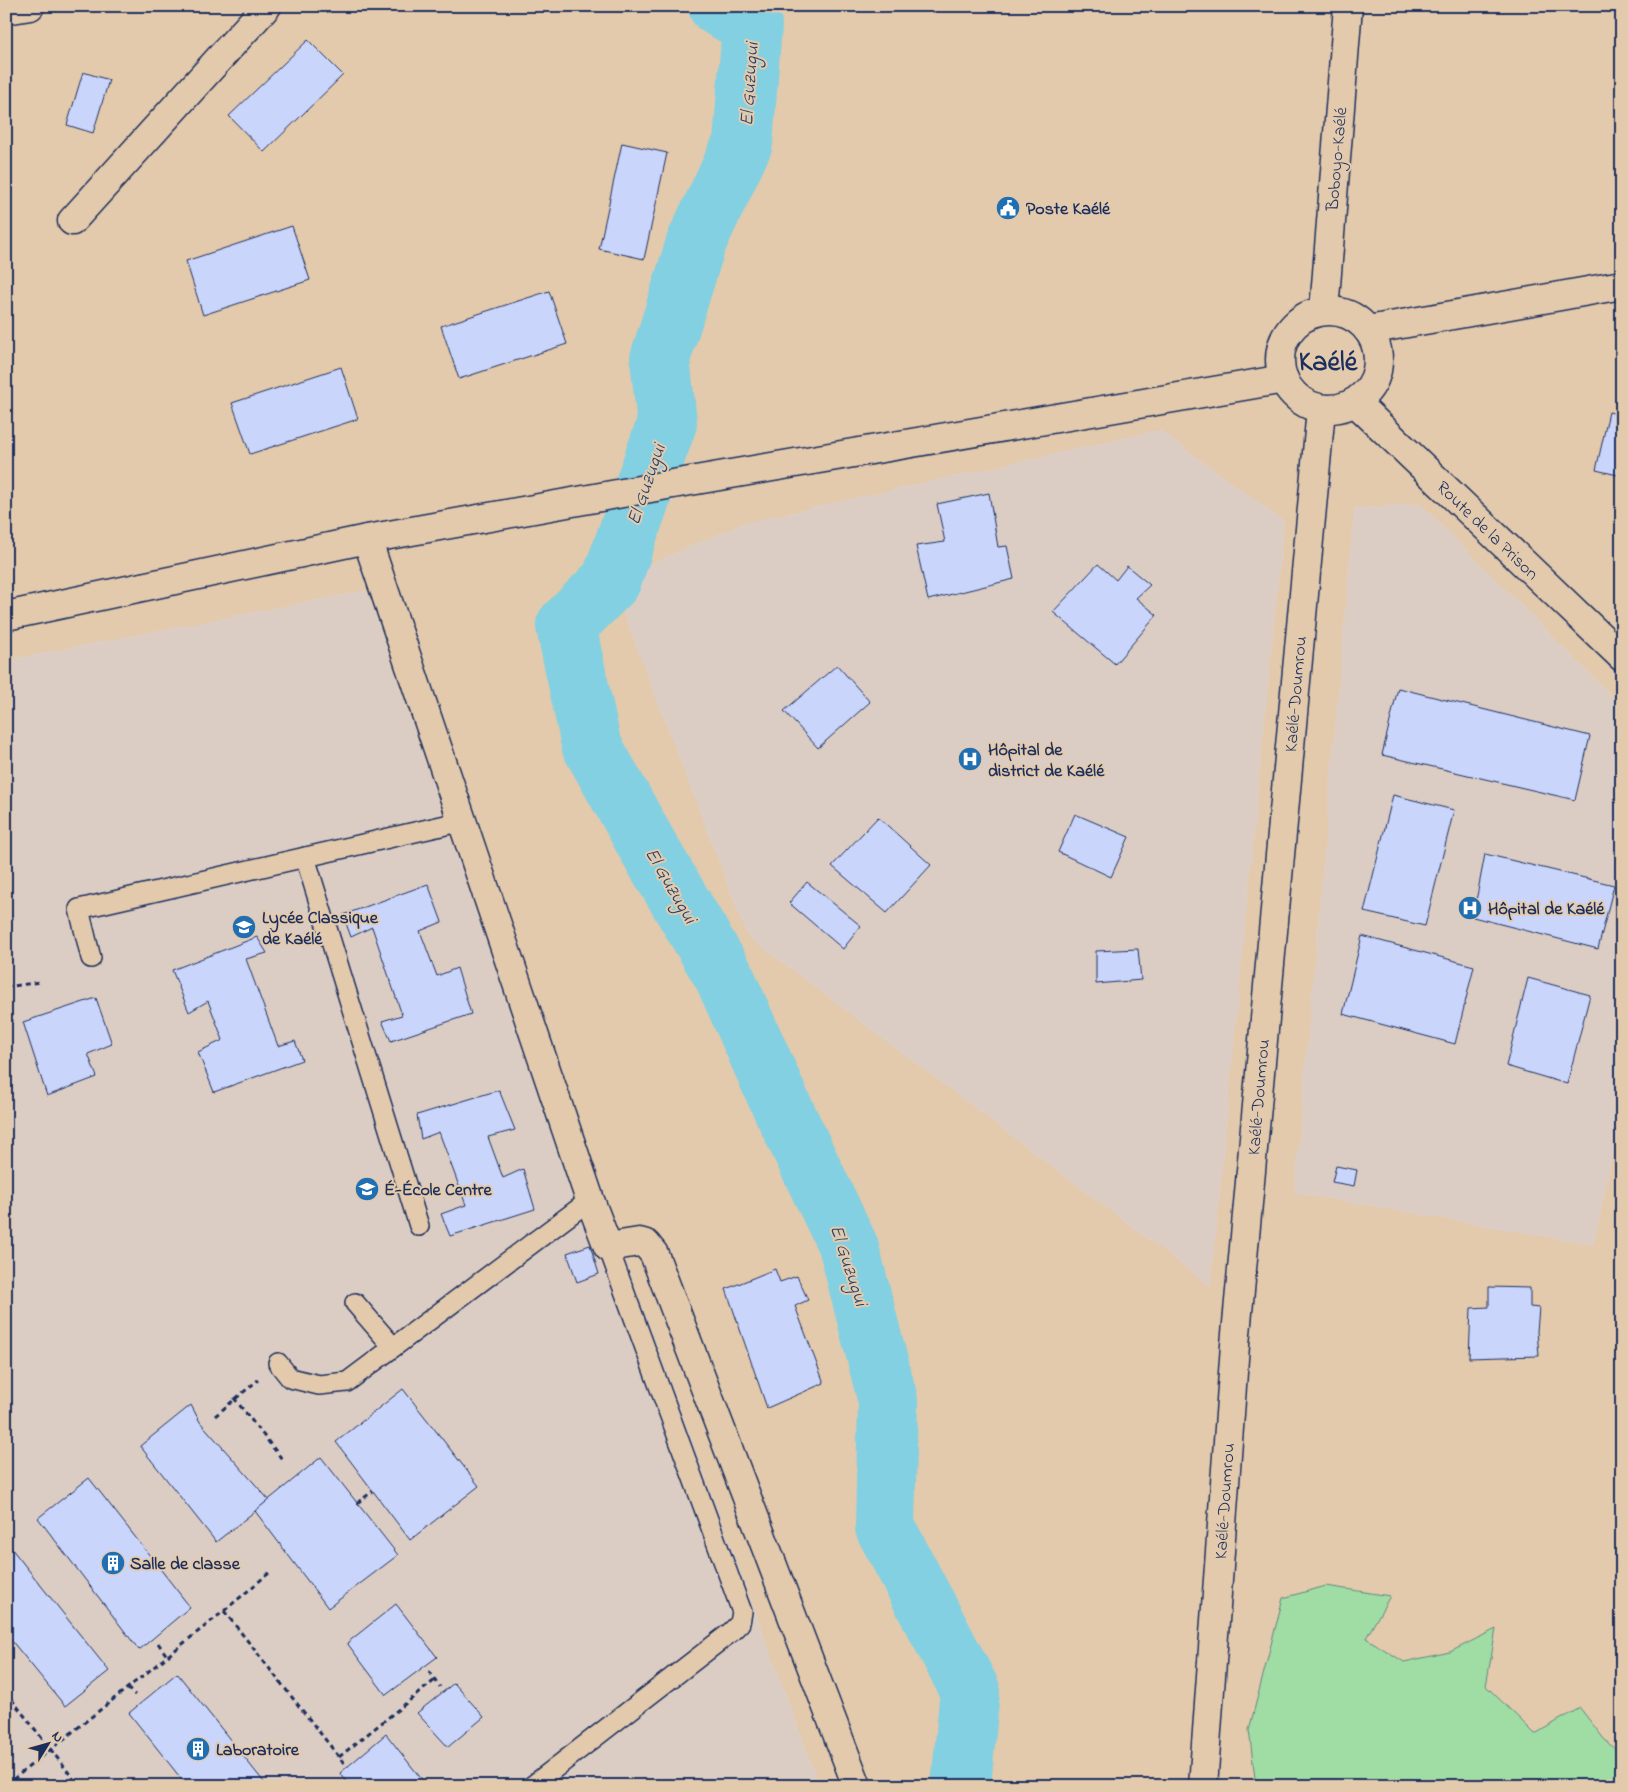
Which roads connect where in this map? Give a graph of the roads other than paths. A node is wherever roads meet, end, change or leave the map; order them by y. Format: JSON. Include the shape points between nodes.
{"nodes":[{"id":1,"x":30,"y":6,"type":"edge"},
{"id":2,"x":267,"y":6,"type":"edge"},
{"id":3,"x":1348,"y":6,"type":"edge"},
{"id":4,"x":6,"y":10,"type":"edge"},
{"id":5,"x":72,"y":221,"type":"dead end"},
{"id":6,"x":1622,"y":285,"type":"edge"},
{"id":7,"x":1324,"y":311,"type":"junction"},
{"id":8,"x":1368,"y":330,"type":"junction"},
{"id":9,"x":1284,"y":379,"type":"junction"},
{"id":10,"x":1355,"y":402,"type":"junction"},
{"id":11,"x":1321,"y":409,"type":"junction"},
{"id":12,"x":367,"y":539,"type":"junction"},
{"id":13,"x":6,"y":616,"type":"edge"},
{"id":14,"x":1622,"y":657,"type":"edge"},
{"id":15,"x":463,"y":821,"type":"junction"},
{"id":16,"x":305,"y":857,"type":"junction"},
{"id":17,"x":91,"y":958,"type":"dead end"},
{"id":18,"x":590,"y":1200,"type":"junction"},
{"id":19,"x":419,"y":1226,"type":"dead end"},
{"id":20,"x":608,"y":1247,"type":"junction"},
{"id":21,"x":355,"y":1303,"type":"dead end"},
{"id":22,"x":393,"y":1347,"type":"junction"},
{"id":23,"x":278,"y":1363,"type":"road end"},
{"id":24,"x":532,"y":1786,"type":"edge"},
{"id":25,"x":857,"y":1786,"type":"edge"},
{"id":26,"x":1202,"y":1786,"type":"edge"}],
"edges":[{"from":1,"to":4,"type":"main road"},
{"from":2,"to":5,"type":"main road"},
{"from":3,"to":7,"type":"main road","name":"Boboyo-Kaélé"},
{"from":6,"to":8,"type":"main road"},
{"from":7,"to":8,"type":"main road","via":[[1340,312],[1356,319]]},
{"from":7,"to":9,"type":"main road","via":[[1296,323],[1286,335],[1280,365]]},
{"from":8,"to":10,"type":"main road","via":[[1375,342],[1378,369],[1366,394]]},
{"from":9,"to":11,"type":"main road","via":[[1299,399]]},
{"from":9,"to":12,"type":"main road"},
{"from":10,"to":11,"type":"main road","via":[[1339,409]]},
{"from":10,"to":14,"type":"main road","name":"Route de la Prison"},
{"from":11,"to":26,"type":"main road","name":"Kaélé-Doumrou","via":[[1235,1345]]},
{"from":12,"to":13,"type":"main road"},
{"from":12,"to":15,"type":"main road"},
{"from":15,"to":16,"type":"lane"},
{"from":15,"to":18,"type":"main road"},
{"from":16,"to":17,"type":"lane","via":[[79,909]]},
{"from":16,"to":19,"type":"lane"},
{"from":18,"to":20,"type":"main road"},
{"from":18,"to":22,"type":"lane"},
{"from":20,"to":24,"type":"lane","via":[[742,1612],[740,1623],[731,1632]]},
{"from":20,"to":25,"type":"main road","via":[[639,1242],[646,1244],[654,1254]]},
{"from":21,"to":22,"type":"lane"},
{"from":22,"to":23,"type":"lane","via":[[347,1382],[318,1385],[290,1378]]}]}
